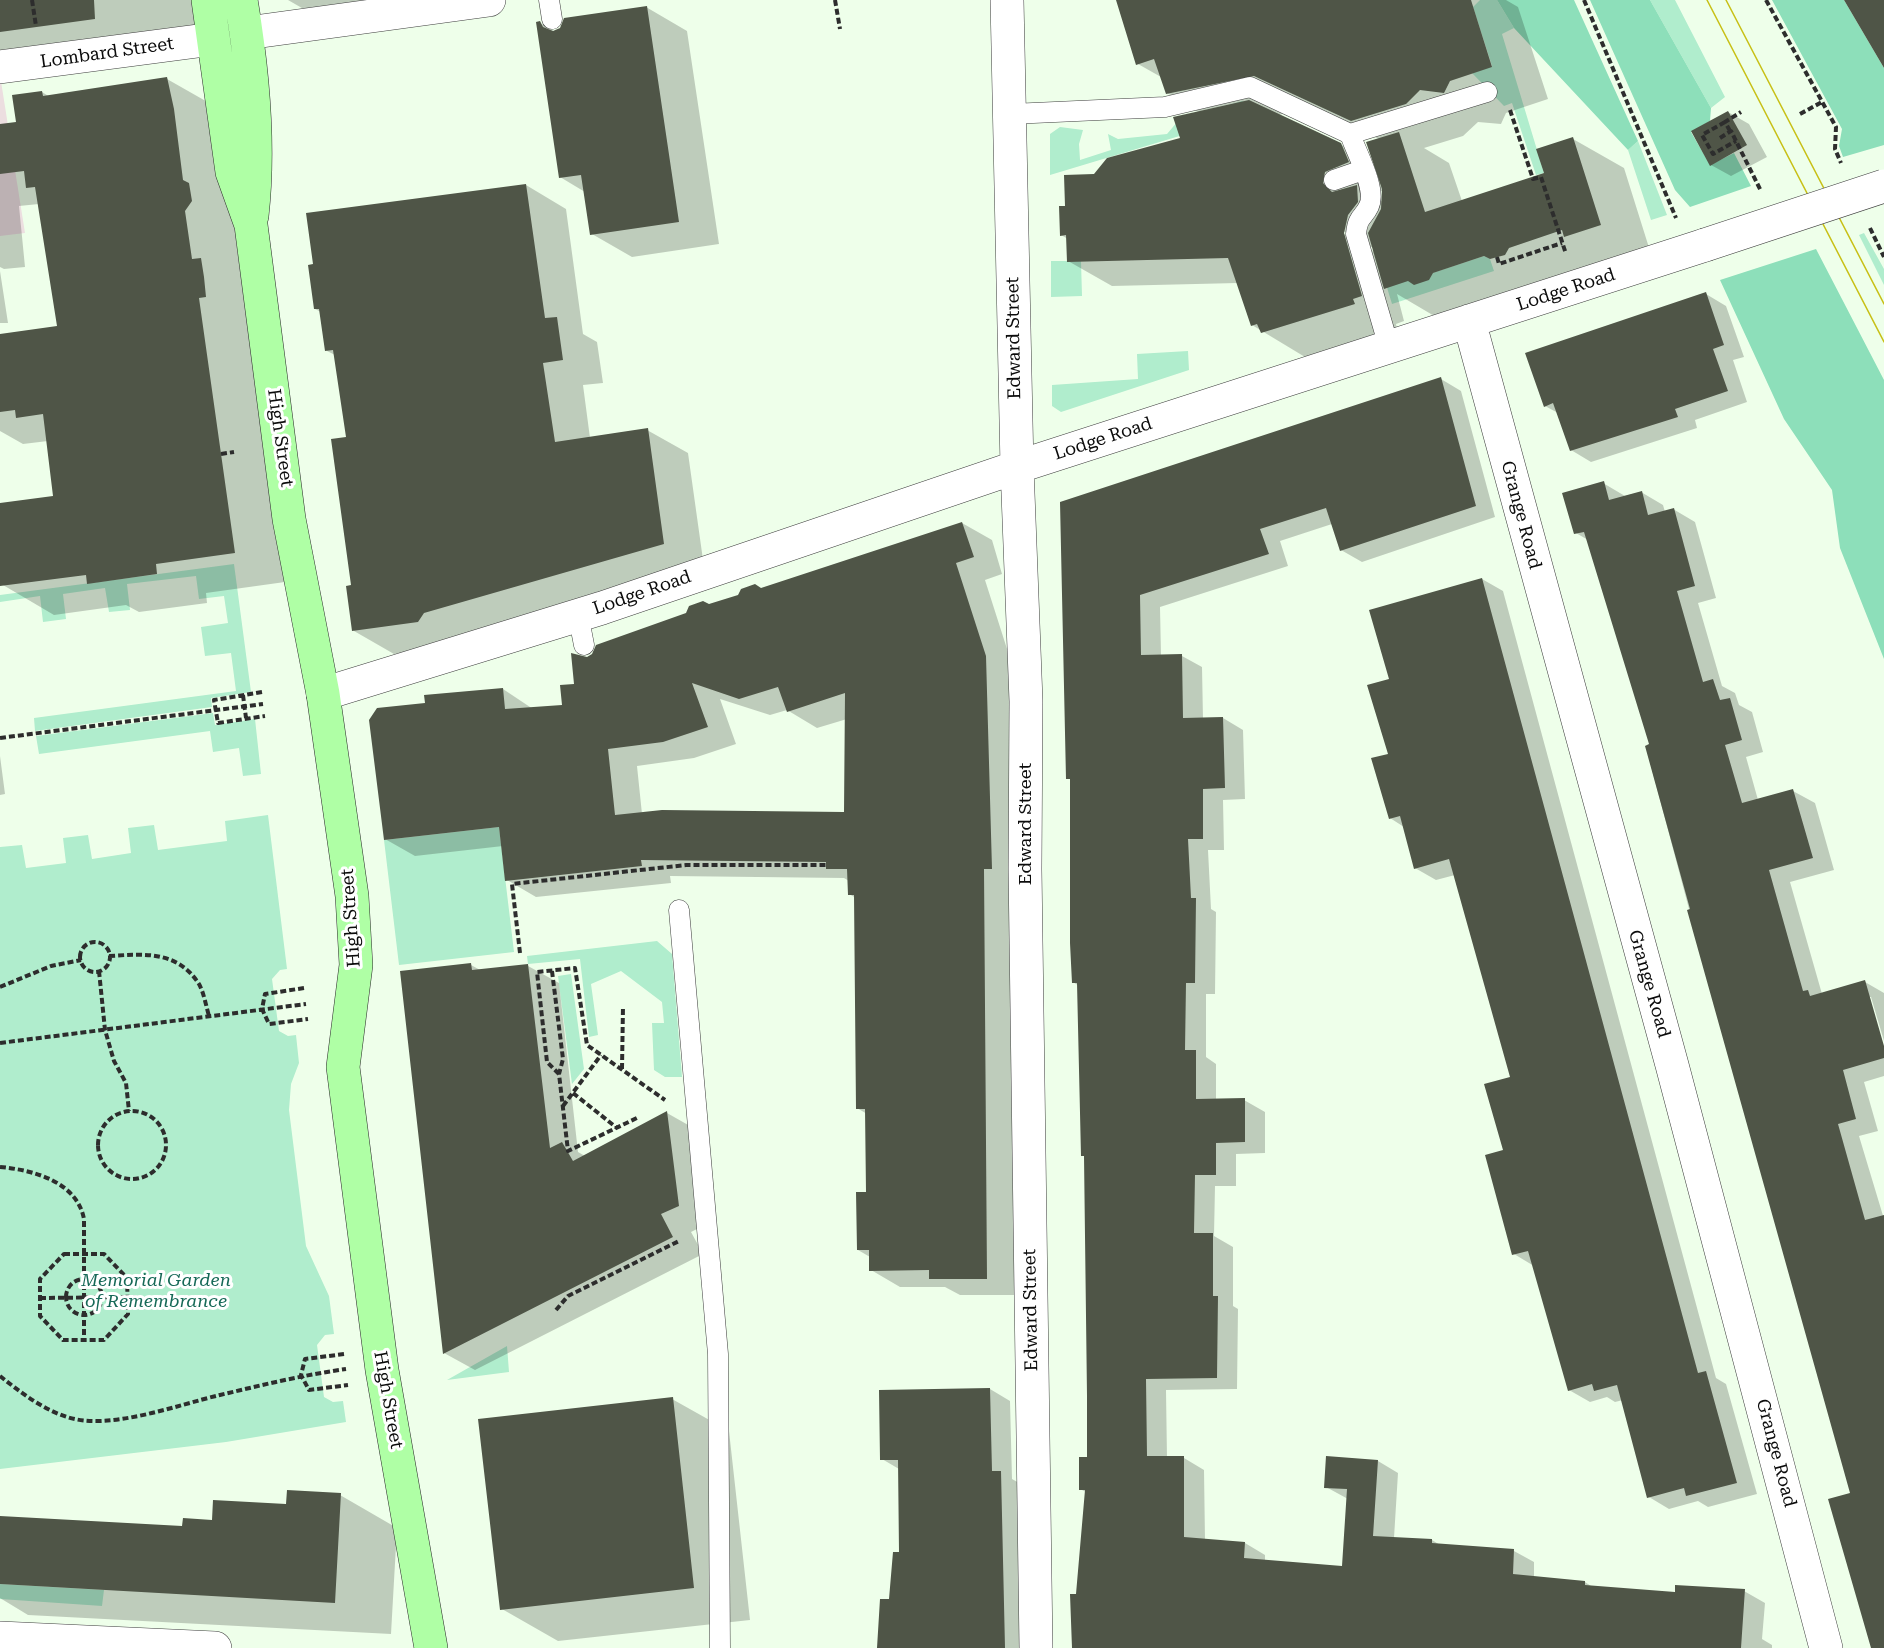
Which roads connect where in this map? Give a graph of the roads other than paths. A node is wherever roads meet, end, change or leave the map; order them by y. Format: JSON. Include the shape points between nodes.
{"nodes":[{"id":1,"x":208,"y":0,"type":"edge"},
{"id":2,"x":242,"y":0,"type":"edge"},
{"id":3,"x":489,"y":0,"type":"edge"},
{"id":4,"x":1007,"y":0,"type":"edge"},
{"id":5,"x":413,"y":5,"type":"edge"},
{"id":6,"x":247,"y":33,"type":"junction"},
{"id":7,"x":213,"y":39,"type":"junction"},
{"id":8,"x":0,"y":67,"type":"edge"},
{"id":9,"x":1488,"y":92,"type":"dead end"},
{"id":10,"x":1011,"y":114,"type":"junction"},
{"id":11,"x":1350,"y":135,"type":"junction"},
{"id":12,"x":1363,"y":170,"type":"junction"},
{"id":13,"x":1334,"y":180,"type":"dead end"},
{"id":14,"x":1884,"y":186,"type":"edge"},
{"id":15,"x":251,"y":225,"type":"junction"},
{"id":16,"x":1469,"y":321,"type":"junction"},
{"id":17,"x":1389,"y":347,"type":"junction"},
{"id":18,"x":1017,"y":467,"type":"junction"},
{"id":19,"x":323,"y":694,"type":"junction"},
{"id":20,"x":679,"y":910,"type":"dead end"},
{"id":21,"x":0,"y":1638,"type":"edge"},
{"id":22,"x":150,"y":1646,"type":"edge"},
{"id":23,"x":215,"y":1648,"type":"edge"},
{"id":24,"x":430,"y":1648,"type":"edge"},
{"id":25,"x":720,"y":1648,"type":"edge"},
{"id":26,"x":1036,"y":1648,"type":"edge"},
{"id":27,"x":1826,"y":1648,"type":"edge"}],
"edges":[{"from":1,"to":7,"type":"street","name":"High Street"},
{"from":2,"to":6,"type":"street","name":"High Street"},
{"from":3,"to":5,"type":"street"},
{"from":4,"to":10,"type":"street","name":"Edward Street"},
{"from":5,"to":6,"type":"street"},
{"from":6,"to":15,"type":"street","name":"High Street","via":[[257,169]]},
{"from":7,"to":8,"type":"street","name":"Lombard Street"},
{"from":7,"to":15,"type":"street","name":"High Street","via":[[232,172]]},
{"from":9,"to":11,"type":"lane"},
{"from":10,"to":11,"type":"lane","via":[[1165,107],[1250,87]]},
{"from":10,"to":18,"type":"street","name":"Edward Street"},
{"from":11,"to":12,"type":"lane"},
{"from":12,"to":13,"type":"lane"},
{"from":12,"to":17,"type":"lane","via":[[1372,192],[1369,207],[1358,218],[1356,234]]},
{"from":14,"to":16,"type":"street","name":"Lodge Road","bridge":true},
{"from":15,"to":19,"type":"street","name":"High Street","via":[[289,519]]},
{"from":16,"to":17,"type":"street","name":"Lodge Road"},
{"from":16,"to":27,"type":"street","name":"Grange Road"},
{"from":17,"to":18,"type":"street","name":"Lodge Road"},
{"from":18,"to":19,"type":"street","name":"Lodge Road","via":[[581,630]]},
{"from":18,"to":26,"type":"street","name":"Edward Street","via":[[1026,701]]},
{"from":19,"to":24,"type":"street","name":"High Street","via":[[352,896],[356,965],[343,1067],[382,1370]]},
{"from":20,"to":25,"type":"lane","via":[[718,1354]]},
{"from":21,"to":22,"type":"street"},
{"from":22,"to":23,"type":"street"}]}
